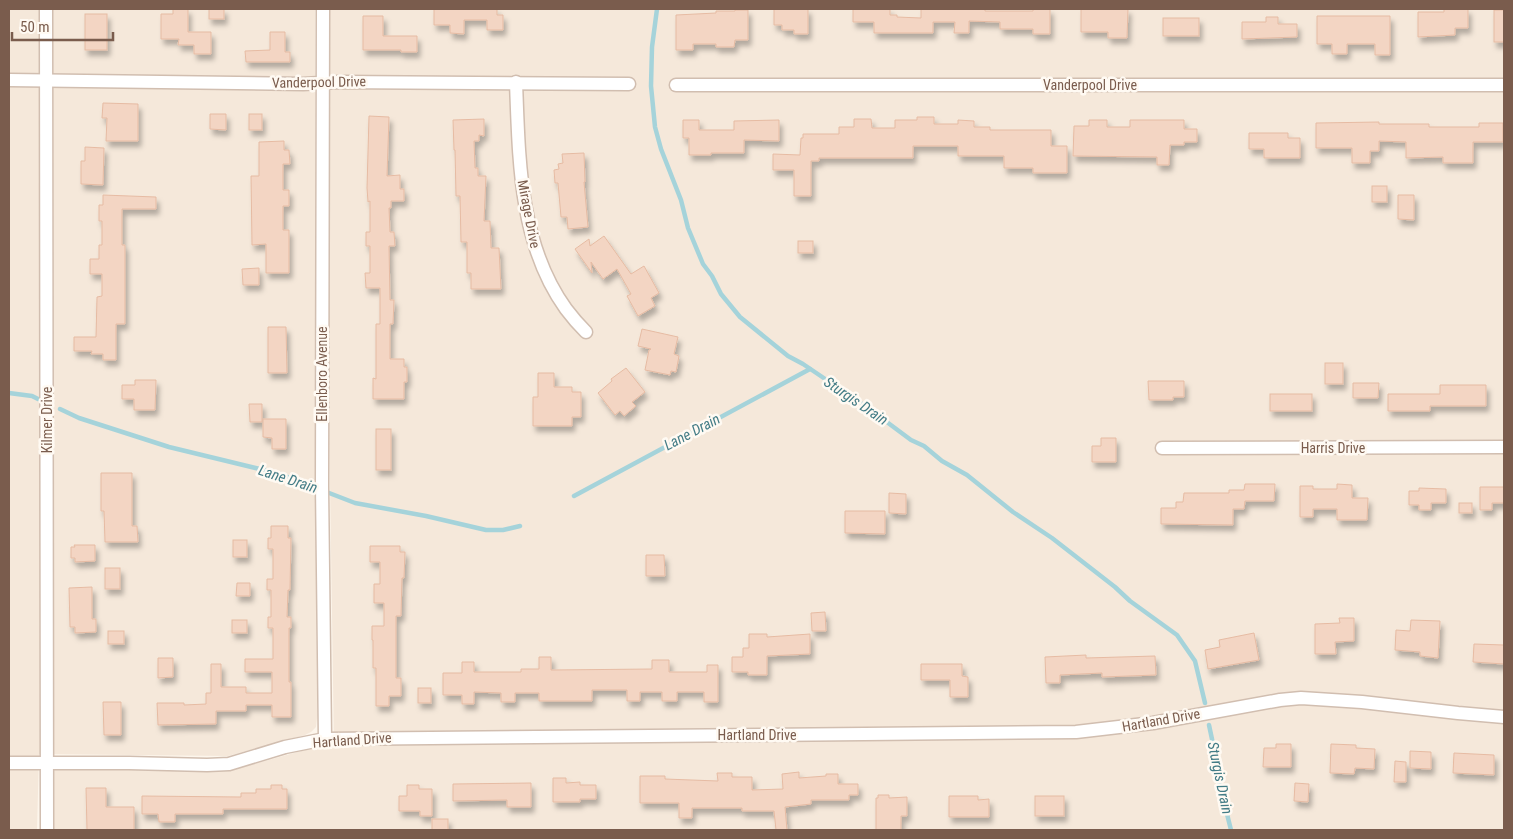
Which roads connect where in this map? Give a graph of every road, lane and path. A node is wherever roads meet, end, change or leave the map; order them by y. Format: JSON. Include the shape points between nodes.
{"nodes":[{"id":1,"x":46,"y":9,"type":"edge"},
{"id":2,"x":322,"y":9,"type":"edge"},
{"id":3,"x":9,"y":80,"type":"edge"},
{"id":4,"x":46,"y":80,"type":"junction"},
{"id":5,"x":516,"y":82,"type":"junction"},
{"id":6,"x":323,"y":83,"type":"junction"},
{"id":7,"x":629,"y":84,"type":"dead end"},
{"id":8,"x":1504,"y":85,"type":"edge"},
{"id":9,"x":676,"y":86,"type":"dead end"},
{"id":10,"x":586,"y":332,"type":"dead end"},
{"id":11,"x":1504,"y":447,"type":"edge"},
{"id":12,"x":1162,"y":448,"type":"dead end"},
{"id":13,"x":1504,"y":717,"type":"edge"},
{"id":14,"x":325,"y":739,"type":"junction"},
{"id":15,"x":9,"y":763,"type":"edge"},
{"id":16,"x":47,"y":763,"type":"junction"},
{"id":17,"x":46,"y":830,"type":"edge"}],
"edges":[{"from":1,"to":4,"type":"street","name":"Kilmer Drive"},
{"from":2,"to":6,"type":"street","name":"Ellenboro Avenue"},
{"from":3,"to":4,"type":"street","name":"Vanderpool Drive"},
{"from":4,"to":6,"type":"street","name":"Vanderpool Drive"},
{"from":4,"to":16,"type":"street","name":"Kilmer Drive"},
{"from":5,"to":6,"type":"street","name":"Vanderpool Drive"},
{"from":5,"to":7,"type":"street","name":"Vanderpool Drive"},
{"from":5,"to":10,"type":"street","name":"Mirage Drive","via":[[522,185],[534,244],[546,275],[566,309]]},
{"from":6,"to":14,"type":"street","name":"Ellenboro Avenue"},
{"from":8,"to":9,"type":"street","name":"Vanderpool Drive"},
{"from":11,"to":12,"type":"street","name":"Harris Drive"},
{"from":13,"to":14,"type":"street","name":"Hartland Drive","via":[[1301,698],[1153,723],[1076,732]]},
{"from":14,"to":16,"type":"street","name":"Hartland Drive","via":[[229,764]]},
{"from":15,"to":16,"type":"street","name":"Hartland Drive"},
{"from":16,"to":17,"type":"street","name":"Kilmer Drive"}]}
